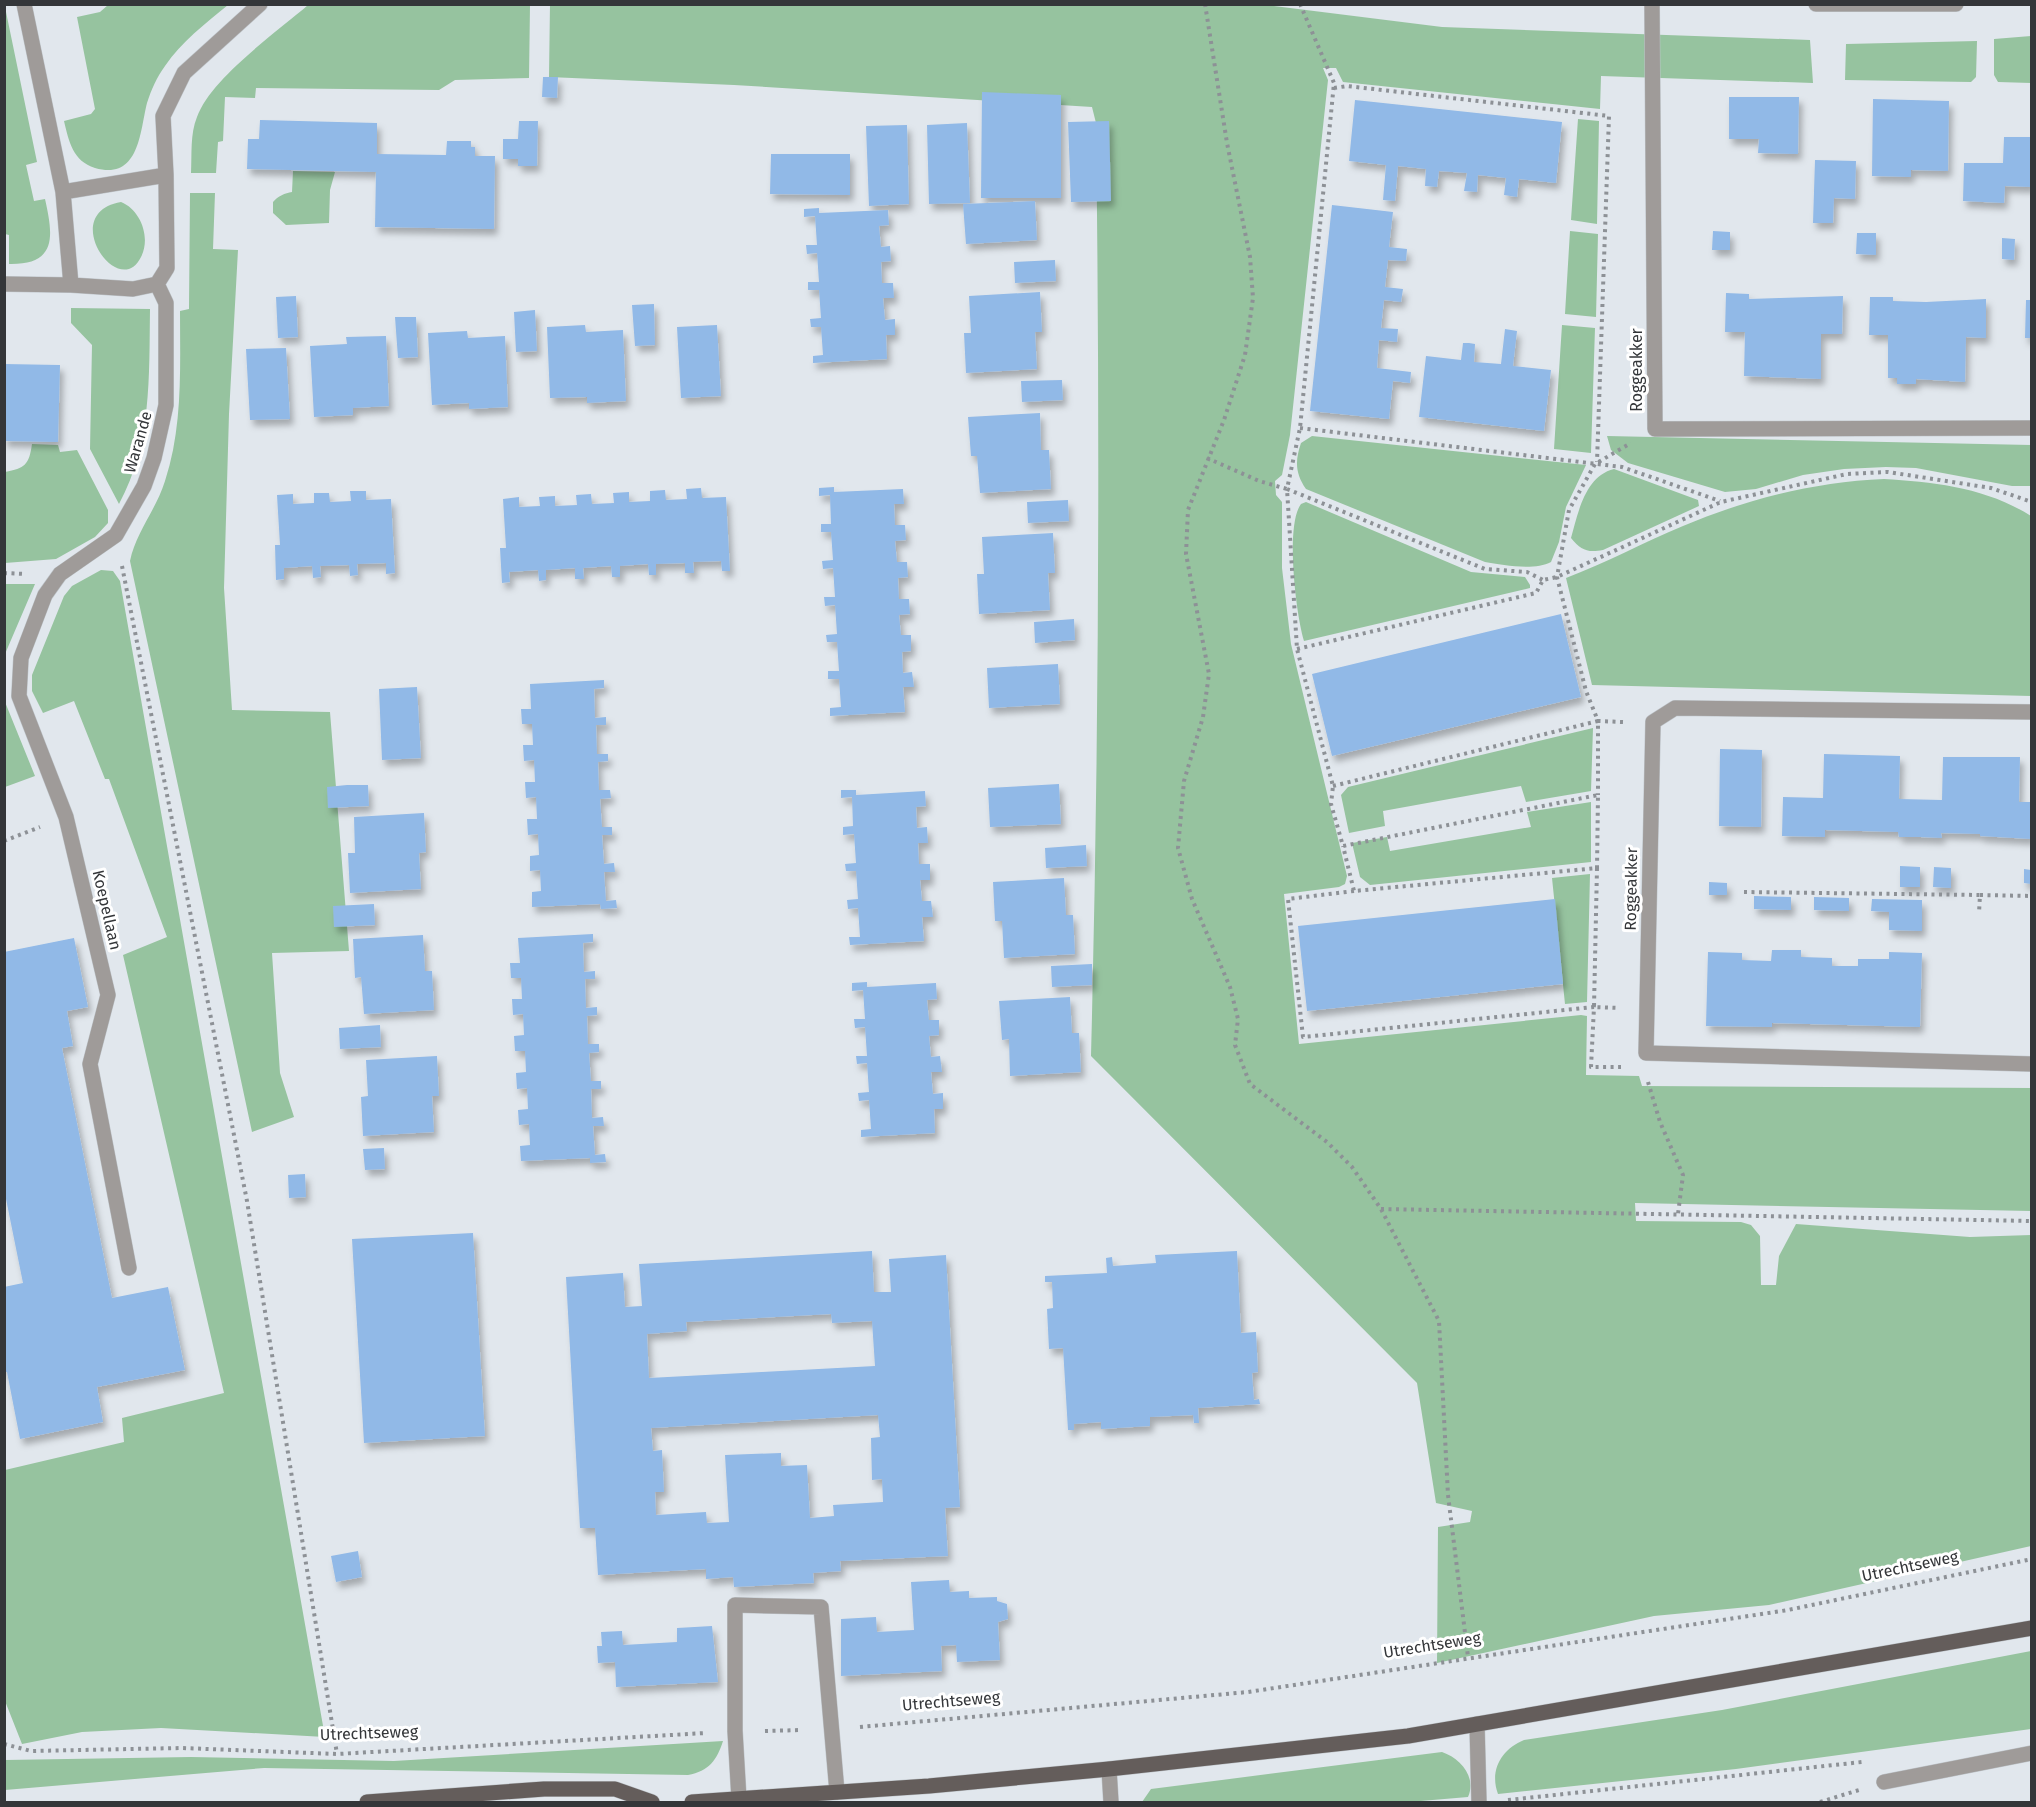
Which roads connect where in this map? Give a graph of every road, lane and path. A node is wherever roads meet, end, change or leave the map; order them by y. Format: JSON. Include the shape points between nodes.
{"nodes":[{"id":1,"x":24,"y":4,"type":"edge"},
{"id":2,"x":260,"y":4,"type":"edge"},
{"id":3,"x":1204,"y":4,"type":"edge"},
{"id":4,"x":1300,"y":4,"type":"edge"},
{"id":5,"x":1652,"y":4,"type":"edge"},
{"id":6,"x":1816,"y":4,"type":"edge"},
{"id":7,"x":1956,"y":4,"type":"edge"},
{"id":8,"x":1334,"y":88,"type":"junction"},
{"id":9,"x":166,"y":175,"type":"junction"},
{"id":10,"x":63,"y":192,"type":"junction"},
{"id":11,"x":4,"y":284,"type":"edge"},
{"id":12,"x":157,"y":284,"type":"junction"},
{"id":13,"x":71,"y":285,"type":"junction"},
{"id":14,"x":1300,"y":428,"type":"junction"},
{"id":15,"x":2031,"y":428,"type":"edge"},
{"id":16,"x":1655,"y":429,"type":"junction"},
{"id":17,"x":1208,"y":458,"type":"junction"},
{"id":18,"x":1596,"y":463,"type":"junction"},
{"id":19,"x":1287,"y":489,"type":"junction"},
{"id":20,"x":1721,"y":502,"type":"junction"},
{"id":21,"x":2031,"y":502,"type":"edge"},
{"id":22,"x":116,"y":535,"type":"junction"},
{"id":23,"x":60,"y":574,"type":"joint"},
{"id":24,"x":1557,"y":577,"type":"junction"},
{"id":25,"x":1543,"y":580,"type":"junction"},
{"id":26,"x":1297,"y":649,"type":"junction"},
{"id":27,"x":2031,"y":712,"type":"edge"},
{"id":28,"x":1598,"y":721,"type":"junction"},
{"id":29,"x":1653,"y":722,"type":"junction"},
{"id":30,"x":1333,"y":786,"type":"junction"},
{"id":31,"x":1598,"y":795,"type":"junction"},
{"id":32,"x":66,"y":817,"type":"junction"},
{"id":33,"x":4,"y":841,"type":"edge"},
{"id":34,"x":1343,"y":846,"type":"junction"},
{"id":35,"x":1597,"y":868,"type":"junction"},
{"id":36,"x":1353,"y":891,"type":"junction"},
{"id":37,"x":1744,"y":892,"type":"dead end"},
{"id":38,"x":1980,"y":895,"type":"junction"},
{"id":39,"x":2031,"y":896,"type":"edge"},
{"id":40,"x":1979,"y":912,"type":"dead end"},
{"id":41,"x":1594,"y":1008,"type":"junction"},
{"id":42,"x":1646,"y":1008,"type":"junction"},
{"id":43,"x":2031,"y":1064,"type":"edge"},
{"id":44,"x":1623,"y":1067,"type":"dead end"},
{"id":45,"x":1647,"y":1077,"type":"dead end"},
{"id":46,"x":1381,"y":1209,"type":"junction"},
{"id":47,"x":1678,"y":1214,"type":"junction"},
{"id":48,"x":2031,"y":1221,"type":"edge"},
{"id":49,"x":129,"y":1268,"type":"dead end"},
{"id":50,"x":2031,"y":1559,"type":"edge"},
{"id":51,"x":2031,"y":1628,"type":"edge"},
{"id":52,"x":1468,"y":1657,"type":"junction"},
{"id":53,"x":1477,"y":1724,"type":"junction"},
{"id":54,"x":832,"y":1730,"type":"junction"},
{"id":55,"x":735,"y":1731,"type":"junction"},
{"id":56,"x":4,"y":1744,"type":"edge"},
{"id":57,"x":2031,"y":1753,"type":"edge"},
{"id":58,"x":337,"y":1754,"type":"junction"},
{"id":59,"x":1863,"y":1762,"type":"dead end"},
{"id":60,"x":1109,"y":1769,"type":"junction"},
{"id":61,"x":1884,"y":1782,"type":"joint"},
{"id":62,"x":837,"y":1792,"type":"junction"},
{"id":63,"x":739,"y":1799,"type":"junction"},
{"id":64,"x":1507,"y":1800,"type":"dead end"},
{"id":65,"x":367,"y":1803,"type":"edge"},
{"id":66,"x":652,"y":1803,"type":"edge"},
{"id":67,"x":692,"y":1803,"type":"edge"},
{"id":68,"x":1111,"y":1803,"type":"edge"},
{"id":69,"x":1479,"y":1803,"type":"edge"},
{"id":70,"x":1820,"y":1803,"type":"edge"}],
"edges":[{"from":1,"to":10,"type":"street"},
{"from":2,"to":9,"type":"street","via":[[184,73],[163,116]]},
{"from":3,"to":17,"type":"path","via":[[1250,257],[1253,298],[1245,355]]},
{"from":4,"to":8,"type":"path"},
{"from":5,"to":16,"type":"street","name":"Roggeakker"},
{"from":6,"to":7,"type":"street"},
{"from":8,"to":14,"type":"path"},
{"from":8,"to":18,"type":"path","via":[[1347,86],[1609,116]]},
{"from":9,"to":10,"type":"street"},
{"from":9,"to":12,"type":"street","via":[[167,268]]},
{"from":10,"to":13,"type":"street"},
{"from":11,"to":13,"type":"street"},
{"from":12,"to":13,"type":"street","via":[[134,289]]},
{"from":12,"to":22,"type":"street","name":"Warande","via":[[165,303],[166,405],[144,486]]},
{"from":14,"to":18,"type":"path"},
{"from":14,"to":19,"type":"path"},
{"from":15,"to":16,"type":"street","name":"Roggeakker"},
{"from":16,"to":18,"type":"path"},
{"from":17,"to":19,"type":"path"},
{"from":17,"to":46,"type":"path","via":[[1188,510],[1186,554],[1209,674],[1203,717],[1184,782],[1178,848],[1191,899],[1230,987],[1238,1019],[1235,1045],[1250,1084],[1328,1142],[1352,1167]]},
{"from":18,"to":20,"type":"path","via":[[1622,467]]},
{"from":18,"to":24,"type":"path","via":[[1569,510]]},
{"from":19,"to":25,"type":"path","via":[[1485,569],[1527,572]]},
{"from":19,"to":26,"type":"path"},
{"from":20,"to":21,"type":"path","via":[[1847,474],[1888,472],[1991,488]]},
{"from":20,"to":24,"type":"path"},
{"from":22,"to":23,"type":"street","name":"Warande"},
{"from":22,"to":58,"type":"path","via":[[247,1201]]},
{"from":23,"to":32,"type":"street","name":"Koepellaan","via":[[45,595],[21,658],[19,696]]},
{"from":24,"to":25,"type":"path"},
{"from":24,"to":28,"type":"path","via":[[1586,691]]},
{"from":25,"to":26,"type":"path","via":[[1536,593]]},
{"from":26,"to":30,"type":"path"},
{"from":27,"to":29,"type":"street","via":[[1676,708]]},
{"from":28,"to":29,"type":"path"},
{"from":28,"to":30,"type":"path"},
{"from":28,"to":31,"type":"path"},
{"from":29,"to":42,"type":"street","name":"Roggeakker"},
{"from":30,"to":34,"type":"path","via":[[1331,804]]},
{"from":31,"to":34,"type":"path"},
{"from":31,"to":35,"type":"path"},
{"from":32,"to":33,"type":"path"},
{"from":32,"to":49,"type":"street","name":"Koepellaan","via":[[108,994],[90,1064]]},
{"from":34,"to":36,"type":"path"},
{"from":35,"to":36,"type":"path"},
{"from":35,"to":41,"type":"path"},
{"from":36,"to":41,"type":"path","via":[[1288,899],[1303,1038]]},
{"from":37,"to":38,"type":"path"},
{"from":38,"to":39,"type":"path"},
{"from":38,"to":40,"type":"path"},
{"from":41,"to":42,"type":"path"},
{"from":41,"to":44,"type":"path","via":[[1591,1067]]},
{"from":42,"to":43,"type":"street","name":"Roggeakker","via":[[1646,1053]]},
{"from":45,"to":47,"type":"path","via":[[1660,1122],[1683,1175]]},
{"from":46,"to":47,"type":"path"},
{"from":46,"to":52,"type":"path","via":[[1439,1321],[1448,1495]]},
{"from":47,"to":48,"type":"path"},
{"from":50,"to":52,"type":"path","name":"Utrechtseweg","via":[[1788,1611]]},
{"from":51,"to":53,"type":"main road"},
{"from":52,"to":54,"type":"path","name":"Utrechtseweg","via":[[1248,1692]]},
{"from":53,"to":60,"type":"main road","via":[[1408,1736]]},
{"from":53,"to":69,"type":"street"},
{"from":54,"to":55,"type":"path","name":"Utrechtseweg"},
{"from":54,"to":55,"type":"street","via":[[821,1607],[735,1605]]},
{"from":54,"to":62,"type":"street"},
{"from":55,"to":58,"type":"path","name":"Utrechtseweg"},
{"from":55,"to":63,"type":"street"},
{"from":56,"to":58,"type":"path","name":"Utrechtseweg","via":[[31,1751],[182,1748]]},
{"from":57,"to":61,"type":"street"},
{"from":59,"to":64,"type":"path"},
{"from":60,"to":62,"type":"main road"},
{"from":60,"to":68,"type":"street"},
{"from":61,"to":70,"type":"path"},
{"from":62,"to":63,"type":"main road"},
{"from":63,"to":67,"type":"main road"},
{"from":65,"to":66,"type":"main road","via":[[543,1789],[615,1789]]}]}
